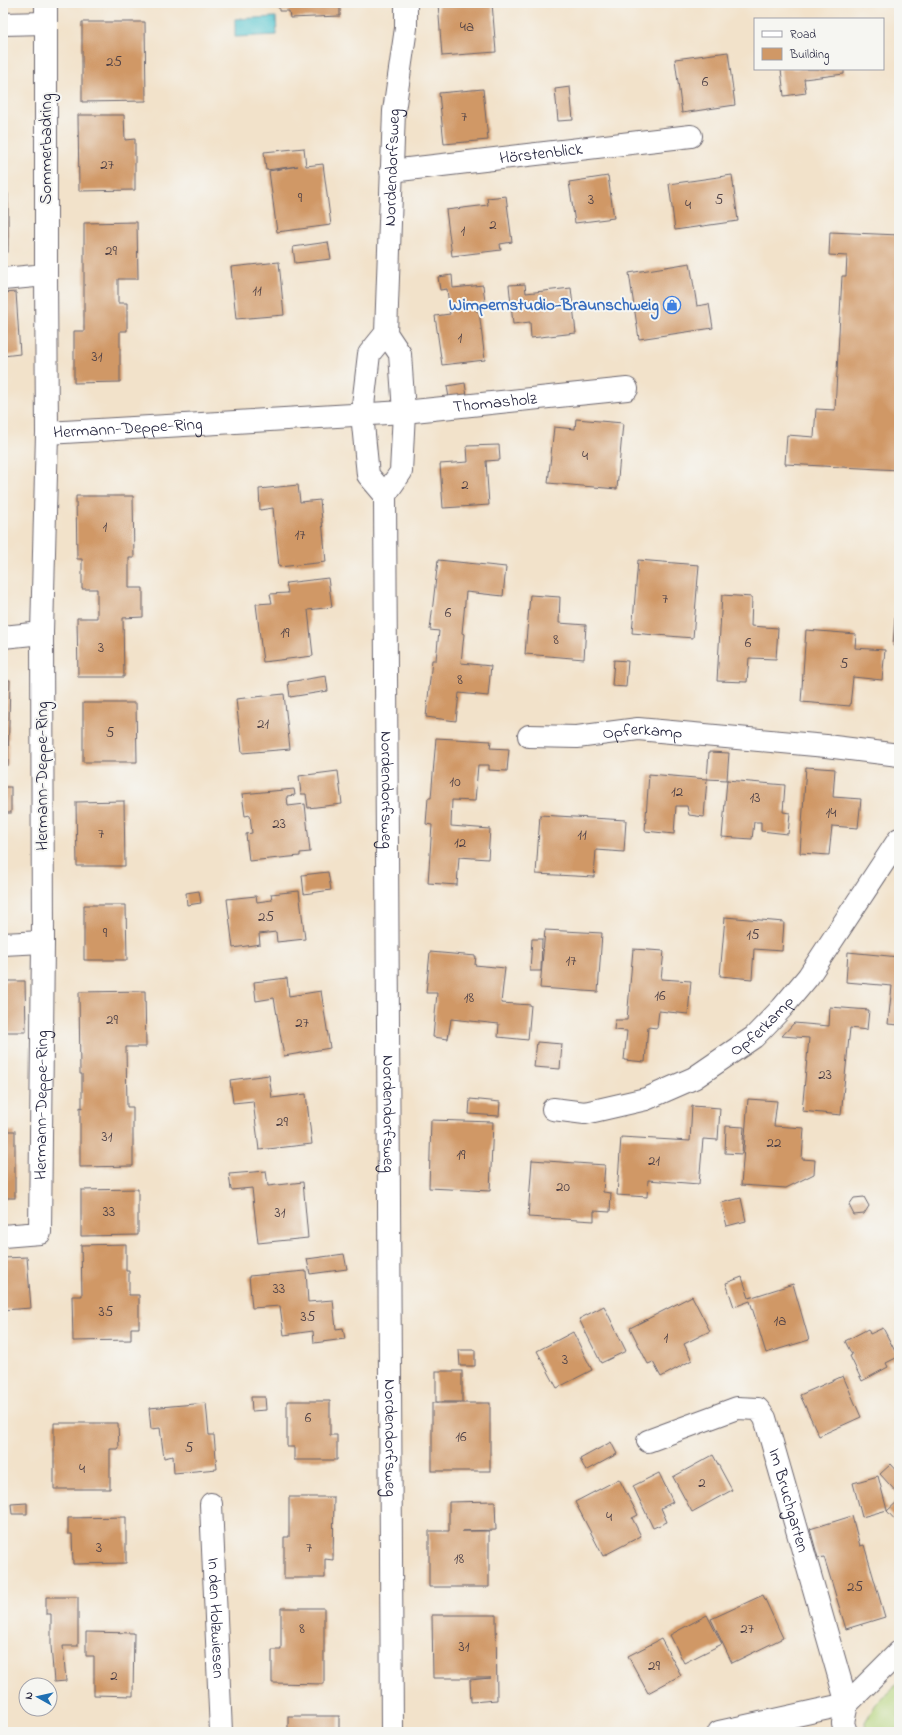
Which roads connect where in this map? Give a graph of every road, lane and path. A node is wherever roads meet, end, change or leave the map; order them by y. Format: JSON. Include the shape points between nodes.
{"nodes":[{"id":1,"x":406,"y":3,"type":"edge"},
{"id":2,"x":46,"y":13,"type":"edge"},
{"id":3,"x":3,"y":24,"type":"edge"},
{"id":4,"x":691,"y":136,"type":"dead end"},
{"id":5,"x":392,"y":171,"type":"junction"},
{"id":6,"x":46,"y":275,"type":"junction"},
{"id":7,"x":3,"y":279,"type":"edge"},
{"id":8,"x":386,"y":333,"type":"junction"},
{"id":9,"x":627,"y":389,"type":"dead end"},
{"id":10,"x":404,"y":412,"type":"junction"},
{"id":11,"x":362,"y":414,"type":"junction"},
{"id":12,"x":47,"y":433,"type":"junction"},
{"id":13,"x":385,"y":495,"type":"junction"},
{"id":14,"x":42,"y":634,"type":"junction"},
{"id":15,"x":3,"y":637,"type":"edge"},
{"id":16,"x":529,"y":736,"type":"dead end"},
{"id":17,"x":899,"y":754,"type":"edge"},
{"id":18,"x":899,"y":839,"type":"edge"},
{"id":19,"x":43,"y":942,"type":"junction"},
{"id":20,"x":3,"y":944,"type":"edge"},
{"id":21,"x":553,"y":1109,"type":"dead end"},
{"id":22,"x":3,"y":1236,"type":"edge"},
{"id":23,"x":648,"y":1441,"type":"dead end"},
{"id":24,"x":211,"y":1504,"type":"dead end"},
{"id":25,"x":899,"y":1652,"type":"edge"},
{"id":26,"x":847,"y":1704,"type":"junction"},
{"id":27,"x":221,"y":1732,"type":"edge"},
{"id":28,"x":392,"y":1732,"type":"edge"},
{"id":29,"x":719,"y":1732,"type":"edge"},
{"id":30,"x":846,"y":1732,"type":"edge"}],
"edges":[{"from":1,"to":5,"type":"street","name":"Nordendorfsweg","via":[[406,28],[394,111]]},
{"from":2,"to":3,"type":"street","name":"Sommerbadring"},
{"from":2,"to":6,"type":"street","name":"Sommerbadring"},
{"from":4,"to":5,"type":"street","name":"Hörstenblick"},
{"from":5,"to":8,"type":"street","name":"Nordendorfsweg"},
{"from":6,"to":7,"type":"street"},
{"from":6,"to":12,"type":"street","name":"Sommerbadring"},
{"from":8,"to":10,"type":"street","via":[[400,354]]},
{"from":8,"to":11,"type":"street","via":[[369,354]]},
{"from":9,"to":10,"type":"street","name":"Thomasholz"},
{"from":10,"to":11,"type":"street","name":"Thomasholz"},
{"from":10,"to":13,"type":"street","via":[[402,472]]},
{"from":11,"to":12,"type":"street","name":"Hermann-Deppe-Ring"},
{"from":11,"to":13,"type":"street","via":[[368,476]]},
{"from":12,"to":14,"type":"street","name":"Hermann-Deppe-Ring"},
{"from":13,"to":28,"type":"street","name":"Nordendorfsweg"},
{"from":14,"to":15,"type":"street"},
{"from":14,"to":19,"type":"street","name":"Hermann-Deppe-Ring"},
{"from":16,"to":17,"type":"street","name":"Opferkamp","via":[[577,737],[638,729]]},
{"from":18,"to":21,"type":"street","name":"Opferkamp","via":[[808,977],[754,1037],[694,1078],[646,1099],[585,1113]]},
{"from":19,"to":20,"type":"street"},
{"from":19,"to":22,"type":"street","name":"Hermann-Deppe-Ring","via":[[40,1233]]},
{"from":23,"to":26,"type":"street","name":"Im Bruchgarten","via":[[737,1408],[758,1408],[765,1418]]},
{"from":24,"to":27,"type":"street","name":"In den Holzwiesen"},
{"from":25,"to":26,"type":"street"},
{"from":26,"to":29,"type":"street"},
{"from":26,"to":30,"type":"street","via":[[843,1723]]}]}
